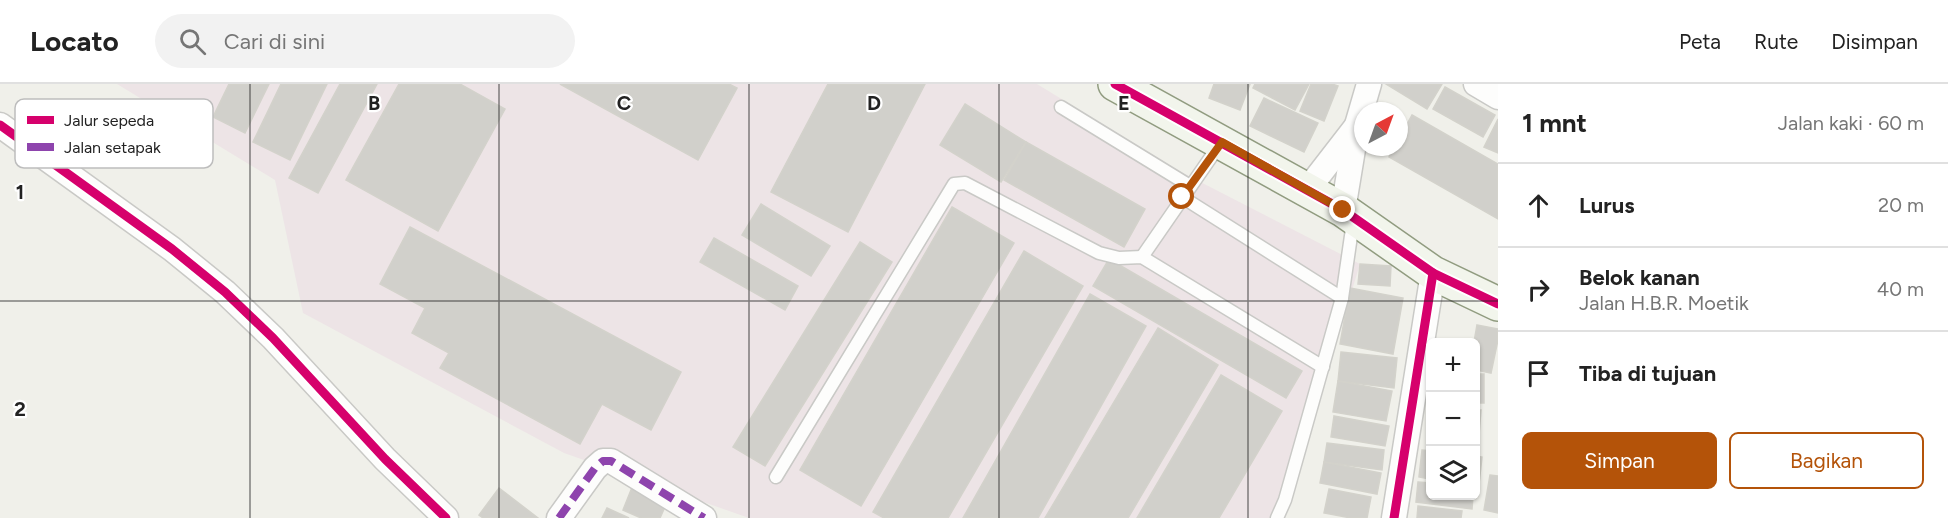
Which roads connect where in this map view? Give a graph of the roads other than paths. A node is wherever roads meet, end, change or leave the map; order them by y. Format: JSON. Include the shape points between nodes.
{"nodes":[{"id":1,"x":1115,"y":84,"type":"edge"},
{"id":2,"x":1369,"y":84,"type":"edge"},
{"id":3,"x":1476,"y":84,"type":"edge"},
{"id":4,"x":1498,"y":97,"type":"edge"},
{"id":5,"x":1364,"y":102,"type":"edge"},
{"id":6,"x":1061,"y":107,"type":"dead end"},
{"id":7,"x":0,"y":125,"type":"edge"},
{"id":8,"x":1354,"y":129,"type":"edge"},
{"id":9,"x":15,"y":136,"type":"edge"},
{"id":10,"x":1222,"y":142,"type":"junction"},
{"id":11,"x":1354,"y":155,"type":"edge"},
{"id":12,"x":60,"y":168,"type":"edge"},
{"id":13,"x":1190,"y":186,"type":"junction"},
{"id":14,"x":1308,"y":189,"type":"junction"},
{"id":15,"x":1182,"y":197,"type":"junction"},
{"id":16,"x":1348,"y":214,"type":"junction"},
{"id":17,"x":1142,"y":256,"type":"junction"},
{"id":18,"x":1432,"y":273,"type":"junction"},
{"id":19,"x":1342,"y":298,"type":"junction"},
{"id":20,"x":1498,"y":304,"type":"edge"},
{"id":21,"x":1323,"y":367,"type":"junction"},
{"id":22,"x":776,"y":477,"type":"dead end"},
{"id":23,"x":564,"y":517,"type":"edge"},
{"id":24,"x":446,"y":518,"type":"edge"},
{"id":25,"x":704,"y":518,"type":"edge"},
{"id":26,"x":1277,"y":518,"type":"edge"},
{"id":27,"x":1394,"y":518,"type":"edge"}],
"edges":[{"from":1,"to":10,"type":"street"},
{"from":2,"to":5,"type":"street"},
{"from":3,"to":4,"type":"street"},
{"from":6,"to":13,"type":"lane"},
{"from":7,"to":9,"type":"street"},
{"from":8,"to":14,"type":"street"},
{"from":10,"to":13,"type":"lane"},
{"from":10,"to":14,"type":"street"},
{"from":11,"to":16,"type":"street"},
{"from":12,"to":24,"type":"street","via":[[225,292]]},
{"from":13,"to":15,"type":"lane"},
{"from":14,"to":16,"type":"street"},
{"from":15,"to":17,"type":"lane"},
{"from":15,"to":19,"type":"lane"},
{"from":16,"to":18,"type":"street"},
{"from":16,"to":19,"type":"lane"},
{"from":17,"to":21,"type":"lane"},
{"from":17,"to":22,"type":"lane","via":[[1119,258],[1099,253],[965,183],[954,184]]},
{"from":18,"to":20,"type":"street"},
{"from":18,"to":27,"type":"street"},
{"from":19,"to":21,"type":"lane"},
{"from":21,"to":26,"type":"lane"},
{"from":23,"to":25,"type":"street","via":[[595,468],[611,460]]}]}
